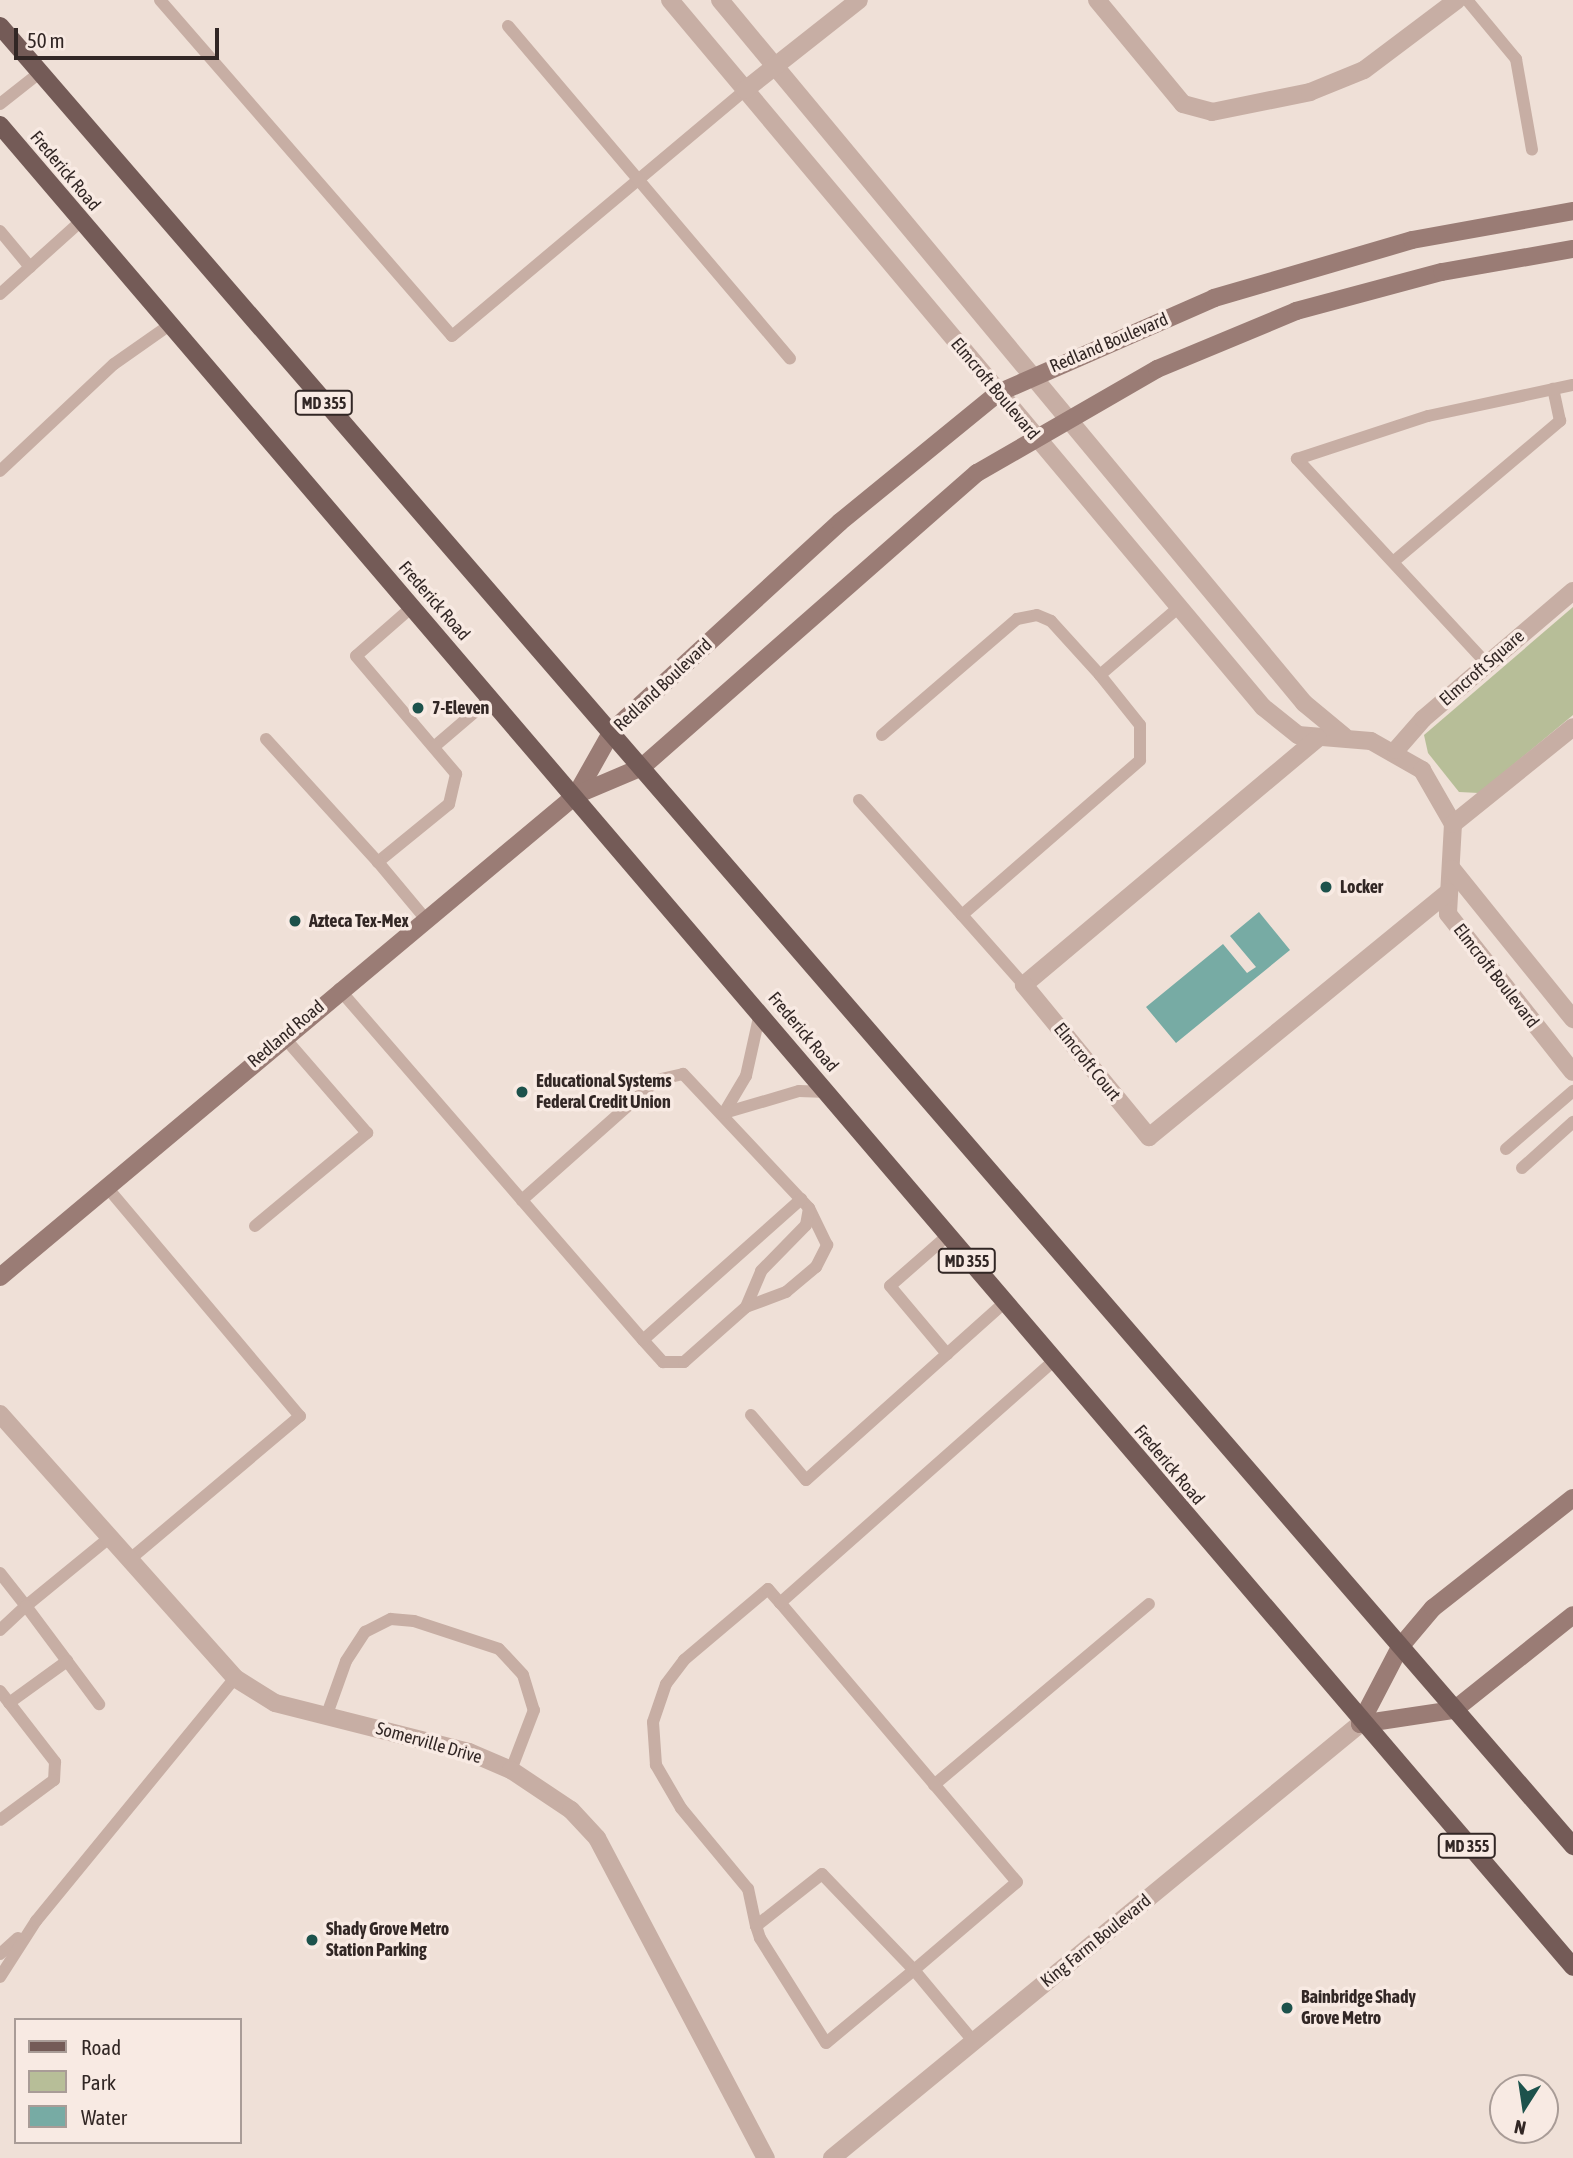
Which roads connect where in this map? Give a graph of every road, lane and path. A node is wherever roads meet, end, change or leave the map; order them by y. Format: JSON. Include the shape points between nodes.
{"nodes":[{"id":1,"x":160,"y":0,"type":"edge"},
{"id":2,"x":670,"y":0,"type":"edge"},
{"id":3,"x":720,"y":0,"type":"edge"},
{"id":4,"x":859,"y":0,"type":"edge"},
{"id":5,"x":1097,"y":0,"type":"edge"},
{"id":6,"x":1457,"y":0,"type":"edge"},
{"id":7,"x":1467,"y":0,"type":"edge"},
{"id":8,"x":0,"y":26,"type":"edge"},
{"id":9,"x":508,"y":26,"type":"dead end"},
{"id":10,"x":773,"y":66,"type":"junction"},
{"id":11,"x":38,"y":74,"type":"junction"},
{"id":12,"x":745,"y":90,"type":"junction"},
{"id":13,"x":0,"y":104,"type":"edge"},
{"id":14,"x":0,"y":125,"type":"edge"},
{"id":15,"x":1532,"y":150,"type":"dead end"},
{"id":16,"x":641,"y":180,"type":"junction"},
{"id":17,"x":1573,"y":211,"type":"edge"},
{"id":18,"x":80,"y":222,"type":"junction"},
{"id":19,"x":0,"y":231,"type":"edge"},
{"id":20,"x":1573,"y":249,"type":"edge"},
{"id":21,"x":30,"y":267,"type":"junction"},
{"id":22,"x":0,"y":294,"type":"edge"},
{"id":23,"x":168,"y":326,"type":"junction"},
{"id":24,"x":790,"y":358,"type":"dead end"},
{"id":25,"x":1034,"y":376,"type":"junction"},
{"id":26,"x":1573,"y":385,"type":"edge"},
{"id":27,"x":1553,"y":389,"type":"junction"},
{"id":28,"x":998,"y":393,"type":"junction"},
{"id":29,"x":1068,"y":417,"type":"junction"},
{"id":30,"x":1035,"y":437,"type":"junction"},
{"id":31,"x":0,"y":471,"type":"edge"},
{"id":32,"x":1393,"y":562,"type":"junction"},
{"id":33,"x":1573,"y":591,"type":"edge"},
{"id":34,"x":412,"y":607,"type":"junction"},
{"id":35,"x":1179,"y":607,"type":"junction"},
{"id":36,"x":1487,"y":664,"type":"junction"},
{"id":37,"x":1100,"y":676,"type":"junction"},
{"id":38,"x":491,"y":698,"type":"junction"},
{"id":39,"x":1573,"y":727,"type":"edge"},
{"id":40,"x":612,"y":731,"type":"junction"},
{"id":41,"x":882,"y":735,"type":"dead end"},
{"id":42,"x":1344,"y":736,"type":"junction"},
{"id":43,"x":1318,"y":738,"type":"junction"},
{"id":44,"x":266,"y":739,"type":"dead end"},
{"id":45,"x":435,"y":746,"type":"junction"},
{"id":46,"x":1396,"y":750,"type":"junction"},
{"id":47,"x":642,"y":767,"type":"junction"},
{"id":48,"x":576,"y":795,"type":"junction"},
{"id":49,"x":859,"y":800,"type":"dead end"},
{"id":50,"x":1453,"y":824,"type":"junction"},
{"id":51,"x":378,"y":862,"type":"junction"},
{"id":52,"x":1452,"y":869,"type":"junction"},
{"id":53,"x":1448,"y":892,"type":"junction"},
{"id":54,"x":962,"y":915,"type":"junction"},
{"id":55,"x":424,"y":917,"type":"junction"},
{"id":56,"x":1024,"y":985,"type":"junction"},
{"id":57,"x":339,"y":989,"type":"junction"},
{"id":58,"x":760,"y":1013,"type":"junction"},
{"id":59,"x":1573,"y":1019,"type":"edge"},
{"id":60,"x":283,"y":1036,"type":"junction"},
{"id":61,"x":1573,"y":1073,"type":"edge"},
{"id":62,"x":1573,"y":1091,"type":"edge"},
{"id":63,"x":827,"y":1092,"type":"junction"},
{"id":64,"x":724,"y":1113,"type":"junction"},
{"id":65,"x":1573,"y":1122,"type":"edge"},
{"id":66,"x":1506,"y":1149,"type":"dead end"},
{"id":67,"x":1522,"y":1168,"type":"dead end"},
{"id":68,"x":106,"y":1186,"type":"junction"},
{"id":69,"x":522,"y":1200,"type":"junction"},
{"id":70,"x":805,"y":1203,"type":"junction"},
{"id":71,"x":255,"y":1226,"type":"dead end"},
{"id":72,"x":946,"y":1237,"type":"junction"},
{"id":73,"x":0,"y":1277,"type":"edge"},
{"id":74,"x":1004,"y":1303,"type":"junction"},
{"id":75,"x":746,"y":1307,"type":"junction"},
{"id":76,"x":643,"y":1340,"type":"junction"},
{"id":77,"x":947,"y":1354,"type":"junction"},
{"id":78,"x":1054,"y":1361,"type":"junction"},
{"id":79,"x":0,"y":1415,"type":"edge"},
{"id":80,"x":751,"y":1415,"type":"dead end"},
{"id":81,"x":1573,"y":1498,"type":"edge"},
{"id":82,"x":108,"y":1539,"type":"junction"},
{"id":83,"x":128,"y":1562,"type":"junction"},
{"id":84,"x":0,"y":1573,"type":"edge"},
{"id":85,"x":780,"y":1604,"type":"junction"},
{"id":86,"x":1149,"y":1604,"type":"dead end"},
{"id":87,"x":26,"y":1605,"type":"junction"},
{"id":88,"x":1573,"y":1615,"type":"edge"},
{"id":89,"x":0,"y":1630,"type":"edge"},
{"id":90,"x":1400,"y":1647,"type":"junction"},
{"id":91,"x":67,"y":1661,"type":"junction"},
{"id":92,"x":235,"y":1678,"type":"junction"},
{"id":93,"x":0,"y":1691,"type":"edge"},
{"id":94,"x":9,"y":1703,"type":"junction"},
{"id":95,"x":99,"y":1704,"type":"dead end"},
{"id":96,"x":1454,"y":1710,"type":"junction"},
{"id":97,"x":326,"y":1717,"type":"junction"},
{"id":98,"x":1360,"y":1724,"type":"junction"},
{"id":99,"x":511,"y":1770,"type":"junction"},
{"id":100,"x":934,"y":1784,"type":"junction"},
{"id":101,"x":0,"y":1821,"type":"edge"},
{"id":102,"x":1573,"y":1846,"type":"edge"},
{"id":103,"x":36,"y":1921,"type":"junction"},
{"id":104,"x":757,"y":1926,"type":"junction"},
{"id":105,"x":0,"y":1954,"type":"edge"},
{"id":106,"x":1573,"y":1967,"type":"edge"},
{"id":107,"x":914,"y":1970,"type":"junction"},
{"id":108,"x":0,"y":1977,"type":"edge"},
{"id":109,"x":974,"y":2042,"type":"junction"},
{"id":110,"x":766,"y":2158,"type":"edge"},
{"id":111,"x":832,"y":2158,"type":"edge"}],
"edges":[{"from":1,"to":16,"type":"lane","via":[[452,336]]},
{"from":2,"to":12,"type":"street","name":"Elmcroft Boulevard"},
{"from":3,"to":10,"type":"street","name":"Elmcroft Boulevard"},
{"from":4,"to":10,"type":"street"},
{"from":5,"to":6,"type":"street","via":[[1183,104],[1212,112],[1310,92],[1364,70]]},
{"from":7,"to":15,"type":"lane","via":[[1516,59]]},
{"from":8,"to":11,"type":"main road","number":"MD 355"},
{"from":9,"to":16,"type":"lane"},
{"from":10,"to":12,"type":"street"},
{"from":10,"to":25,"type":"street","name":"Elmcroft Boulevard"},
{"from":11,"to":13,"type":"lane"},
{"from":11,"to":40,"type":"main road","number":"MD 355"},
{"from":12,"to":16,"type":"lane"},
{"from":12,"to":28,"type":"street","name":"Elmcroft Boulevard"},
{"from":14,"to":18,"type":"main road","name":"Frederick Road","number":"MD 355"},
{"from":16,"to":24,"type":"lane"},
{"from":17,"to":25,"type":"main road","name":"Redland Boulevard","via":[[1412,240],[1214,298]]},
{"from":18,"to":21,"type":"lane"},
{"from":18,"to":23,"type":"main road","name":"Frederick Road","number":"MD 355"},
{"from":19,"to":21,"type":"lane"},
{"from":20,"to":29,"type":"main road","via":[[1351,292],[1157,369]]},
{"from":21,"to":22,"type":"lane"},
{"from":23,"to":31,"type":"lane","via":[[144,348],[114,364]]},
{"from":23,"to":34,"type":"main road","name":"Frederick Road","number":"MD 355"},
{"from":25,"to":28,"type":"main road","name":"Redland Boulevard"},
{"from":25,"to":29,"type":"street","name":"Elmcroft Boulevard"},
{"from":26,"to":27,"type":"lane"},
{"from":27,"to":32,"type":"lane","via":[[1560,421]]},
{"from":27,"to":32,"type":"lane","via":[[1428,416],[1297,459]]},
{"from":28,"to":30,"type":"street","name":"Elmcroft Boulevard"},
{"from":28,"to":40,"type":"main road","name":"Redland Boulevard","via":[[839,522]]},
{"from":29,"to":30,"type":"main road"},
{"from":29,"to":42,"type":"street","name":"Elmcroft Boulevard","via":[[1304,703]]},
{"from":30,"to":35,"type":"street","name":"Elmcroft Boulevard"},
{"from":30,"to":47,"type":"main road","via":[[958,489]]},
{"from":32,"to":36,"type":"lane"},
{"from":33,"to":36,"type":"street","name":"Elmcroft Square"},
{"from":34,"to":38,"type":"main road","name":"Frederick Road","number":"MD 355"},
{"from":34,"to":45,"type":"lane","via":[[356,656]]},
{"from":35,"to":37,"type":"lane"},
{"from":35,"to":43,"type":"street","name":"Elmcroft Boulevard","via":[[1263,707],[1298,735]]},
{"from":36,"to":46,"type":"street","name":"Elmcroft Square"},
{"from":37,"to":41,"type":"lane","via":[[1051,621],[1037,615],[1017,619]]},
{"from":37,"to":54,"type":"lane","via":[[1140,725],[1140,760]]},
{"from":38,"to":45,"type":"lane"},
{"from":38,"to":48,"type":"main road","name":"Frederick Road","number":"MD 355"},
{"from":39,"to":50,"type":"street"},
{"from":40,"to":47,"type":"main road","number":"MD 355"},
{"from":40,"to":48,"type":"main road","name":"Redland Boulevard"},
{"from":42,"to":43,"type":"street","name":"Elmcroft Boulevard"},
{"from":42,"to":46,"type":"street","name":"Elmcroft Boulevard"},
{"from":43,"to":56,"type":"street"},
{"from":44,"to":51,"type":"lane"},
{"from":45,"to":51,"type":"lane","via":[[456,774],[455,793]]},
{"from":46,"to":50,"type":"street","name":"Elmcroft Boulevard","via":[[1432,783]]},
{"from":47,"to":48,"type":"main road"},
{"from":47,"to":90,"type":"main road","number":"MD 355"},
{"from":48,"to":55,"type":"main road","name":"Redland Road"},
{"from":48,"to":58,"type":"main road","name":"Frederick Road","number":"MD 355"},
{"from":49,"to":54,"type":"lane"},
{"from":50,"to":52,"type":"street","name":"Elmcroft Boulevard"},
{"from":51,"to":55,"type":"lane"},
{"from":52,"to":53,"type":"street","name":"Elmcroft Boulevard"},
{"from":52,"to":59,"type":"street","name":"Elmcroft Boulevard"},
{"from":53,"to":56,"type":"street","name":"Elmcroft Court","via":[[1149,1137]]},
{"from":53,"to":61,"type":"street","name":"Elmcroft Boulevard","via":[[1448,914],[1458,932]]},
{"from":54,"to":56,"type":"lane"},
{"from":55,"to":57,"type":"main road","name":"Redland Road"},
{"from":57,"to":60,"type":"main road","name":"Redland Road"},
{"from":57,"to":69,"type":"lane"},
{"from":58,"to":63,"type":"main road","name":"Frederick Road","number":"MD 355"},
{"from":58,"to":64,"type":"lane","via":[[746,1076]]},
{"from":60,"to":68,"type":"main road","name":"Redland Road"},
{"from":60,"to":71,"type":"lane","via":[[367,1133]]},
{"from":62,"to":66,"type":"lane"},
{"from":63,"to":64,"type":"lane","via":[[799,1091]]},
{"from":63,"to":72,"type":"main road","name":"Frederick Road","number":"MD 355"},
{"from":64,"to":69,"type":"lane","via":[[695,1081],[670,1074]]},
{"from":64,"to":70,"type":"lane"},
{"from":65,"to":67,"type":"lane"},
{"from":68,"to":73,"type":"main road","name":"Redland Road"},
{"from":68,"to":83,"type":"lane","via":[[300,1416]]},
{"from":69,"to":76,"type":"lane"},
{"from":70,"to":75,"type":"lane","via":[[806,1225],[761,1270]]},
{"from":70,"to":75,"type":"lane","via":[[825,1233],[821,1261],[779,1297]]},
{"from":70,"to":76,"type":"lane"},
{"from":72,"to":74,"type":"main road","name":"Frederick Road","number":"MD 355"},
{"from":72,"to":77,"type":"lane","via":[[890,1286]]},
{"from":74,"to":77,"type":"lane"},
{"from":74,"to":78,"type":"main road","name":"Frederick Road","number":"MD 355"},
{"from":75,"to":76,"type":"lane","via":[[677,1365],[663,1362]]},
{"from":77,"to":80,"type":"lane","via":[[806,1480]]},
{"from":78,"to":85,"type":"lane"},
{"from":78,"to":98,"type":"main road","name":"Frederick Road","number":"MD 355"},
{"from":79,"to":82,"type":"street","name":"Somerville Drive"},
{"from":81,"to":90,"type":"main road","name":"King Farm Boulevard","via":[[1433,1608]]},
{"from":82,"to":83,"type":"street","name":"Somerville Drive"},
{"from":82,"to":87,"type":"lane"},
{"from":83,"to":92,"type":"street","name":"Somerville Drive"},
{"from":84,"to":87,"type":"lane"},
{"from":85,"to":100,"type":"lane"},
{"from":85,"to":104,"type":"lane","via":[[768,1589],[684,1660],[666,1684],[651,1742],[666,1785],[748,1889]]},
{"from":86,"to":100,"type":"lane"},
{"from":87,"to":89,"type":"lane"},
{"from":87,"to":91,"type":"lane"},
{"from":88,"to":96,"type":"main road"},
{"from":90,"to":96,"type":"main road","number":"MD 355"},
{"from":90,"to":98,"type":"main road","name":"King Farm Boulevard"},
{"from":91,"to":94,"type":"lane"},
{"from":91,"to":95,"type":"lane"},
{"from":92,"to":97,"type":"street","name":"Somerville Drive","via":[[275,1703]]},
{"from":92,"to":103,"type":"lane"},
{"from":93,"to":94,"type":"lane"},
{"from":94,"to":101,"type":"lane","via":[[55,1762],[54,1780]]},
{"from":96,"to":98,"type":"main road"},
{"from":96,"to":102,"type":"main road","number":"MD 355"},
{"from":97,"to":99,"type":"street","name":"Somerville Drive","via":[[469,1752]]},
{"from":97,"to":99,"type":"lane","via":[[346,1661],[365,1632],[391,1619],[414,1621],[499,1649],[523,1675],[534,1710]]},
{"from":98,"to":106,"type":"main road","name":"Frederick Road","number":"MD 355"},
{"from":98,"to":109,"type":"street","name":"King Farm Boulevard"},
{"from":99,"to":110,"type":"street","name":"Somerville Drive","via":[[571,1810],[597,1838]]},
{"from":100,"to":107,"type":"lane","via":[[1017,1882]]},
{"from":103,"to":105,"type":"lane"},
{"from":103,"to":108,"type":"lane"},
{"from":104,"to":107,"type":"lane","via":[[822,1874]]},
{"from":104,"to":107,"type":"lane","via":[[826,2043]]},
{"from":107,"to":109,"type":"lane"},
{"from":109,"to":111,"type":"street","name":"King Farm Boulevard"}]}
